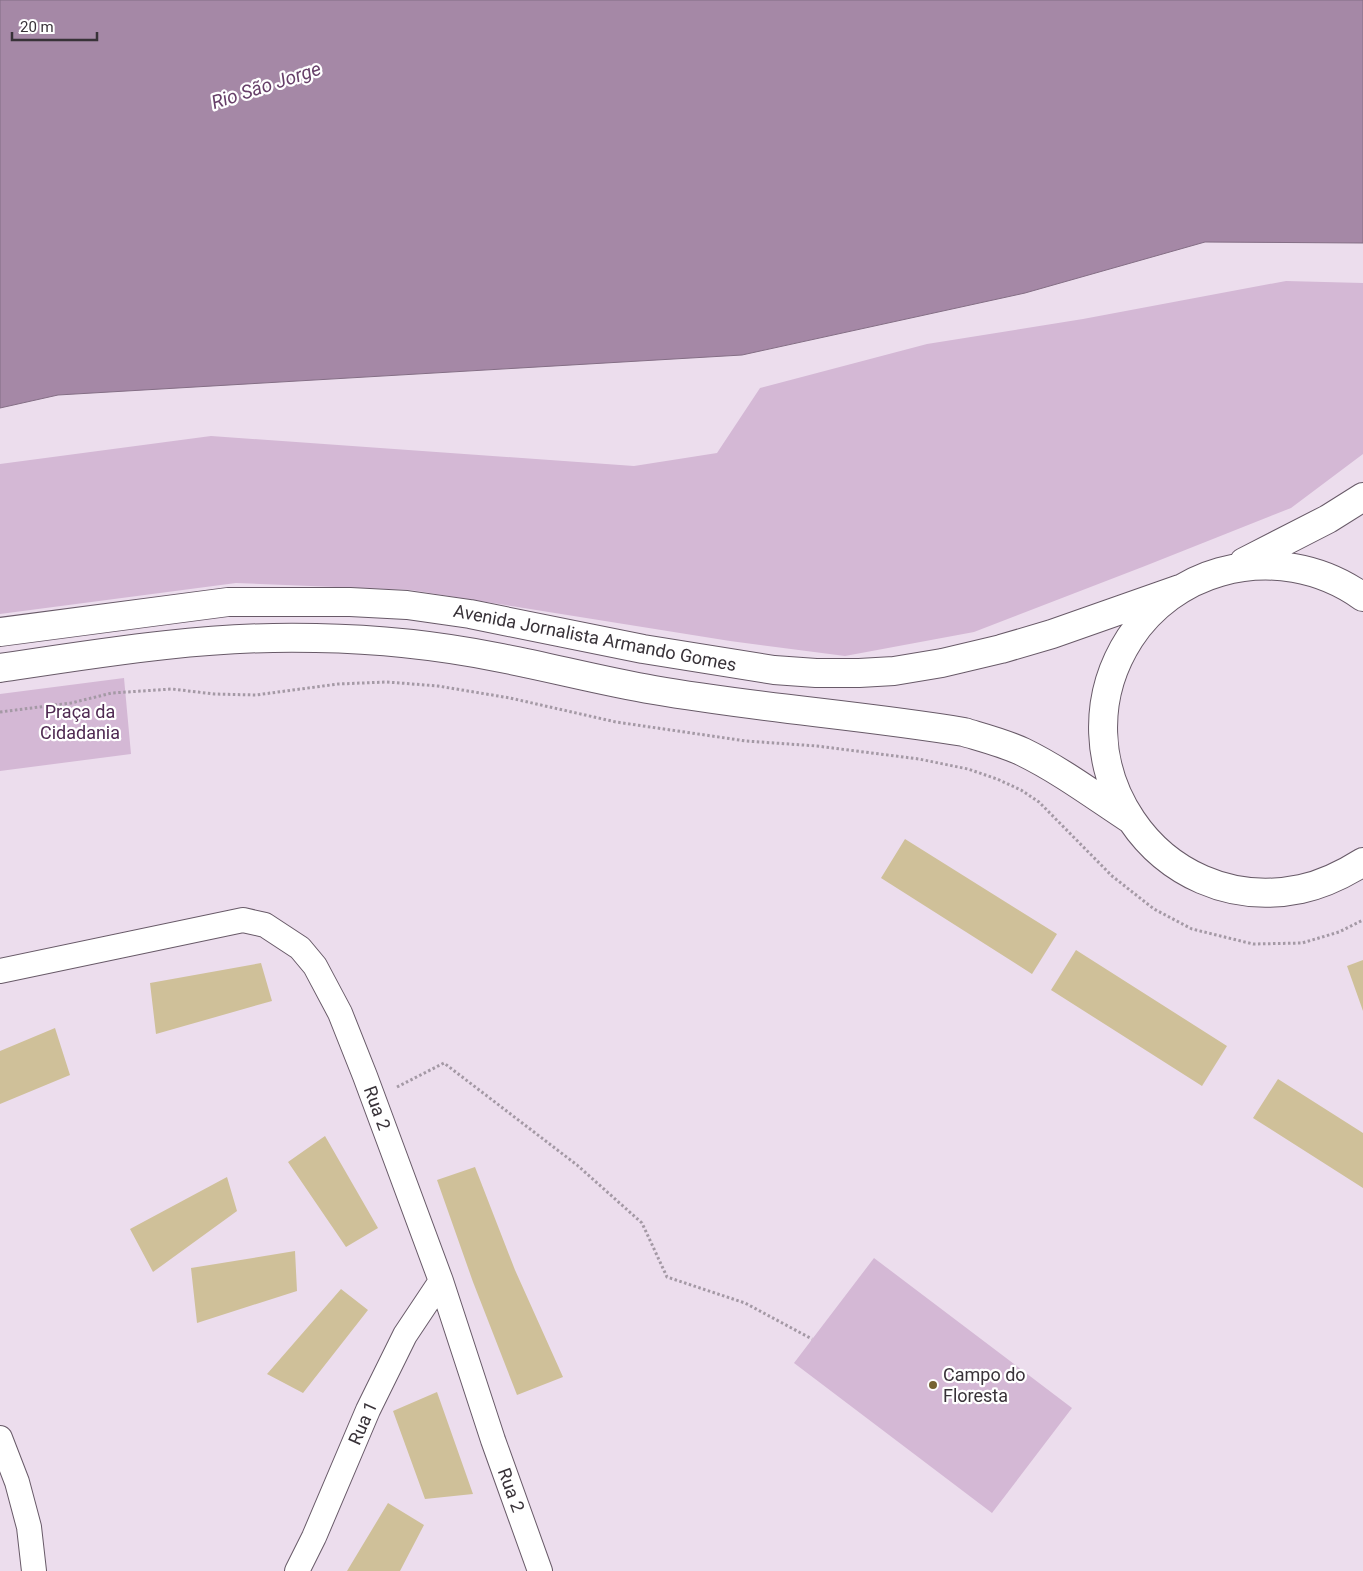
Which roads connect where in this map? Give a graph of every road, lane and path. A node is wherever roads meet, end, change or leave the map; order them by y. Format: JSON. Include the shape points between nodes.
{"nodes":[{"id":1,"x":1363,"y":497,"type":"edge"},
{"id":2,"x":1229,"y":569,"type":"junction"},
{"id":3,"x":1180,"y":590,"type":"junction"},
{"id":4,"x":1363,"y":597,"type":"edge"},
{"id":5,"x":0,"y":632,"type":"edge"},
{"id":6,"x":0,"y":668,"type":"edge"},
{"id":7,"x":0,"y":712,"type":"edge"},
{"id":8,"x":1130,"y":819,"type":"junction"},
{"id":9,"x":1363,"y":862,"type":"edge"},
{"id":10,"x":1363,"y":920,"type":"edge"},
{"id":11,"x":0,"y":971,"type":"edge"},
{"id":12,"x":374,"y":1099,"type":"junction"},
{"id":13,"x":441,"y":1281,"type":"junction"},
{"id":14,"x":812,"y":1339,"type":"dead end"},
{"id":15,"x":0,"y":1438,"type":"edge"},
{"id":16,"x":8,"y":1485,"type":"edge"},
{"id":17,"x":34,"y":1571,"type":"edge"},
{"id":18,"x":297,"y":1571,"type":"edge"},
{"id":19,"x":540,"y":1571,"type":"edge"}],
"edges":[{"from":1,"to":2,"type":"main road","via":[[1328,519]]},
{"from":2,"to":3,"type":"main road"},
{"from":2,"to":4,"type":"main road","via":[[1269,565],[1301,569],[1328,578]]},
{"from":3,"to":5,"type":"main road","name":"Avenida Jornalista Armando Gomes","via":[[1001,649],[894,671],[774,670],[643,649],[462,612],[350,602],[228,602]]},
{"from":3,"to":8,"type":"main road","via":[[1152,611],[1136,629],[1122,650],[1107,691],[1102,732],[1105,757],[1111,781]]},
{"from":6,"to":8,"type":"main road","via":[[105,652],[233,639],[364,640],[444,648],[726,702],[964,732],[1023,752]]},
{"from":7,"to":10,"type":"path","via":[[71,704],[112,693],[172,689],[256,695],[338,684],[387,682],[438,686],[510,698],[616,722],[746,741],[919,758],[968,769],[1021,790],[1039,802],[1112,876],[1154,909],[1192,929],[1253,944],[1302,943],[1339,932]]},
{"from":8,"to":9,"type":"main road","via":[[1172,863],[1196,877],[1244,891],[1301,889],[1342,875]]},
{"from":11,"to":12,"type":"street","name":"Rua 2","via":[[243,920],[265,925],[300,948],[315,966],[340,1013]]},
{"from":12,"to":13,"type":"street","name":"Rua 2"},
{"from":12,"to":14,"type":"path","via":[[444,1063],[577,1165],[642,1223],[667,1277],[745,1303]]},
{"from":13,"to":18,"type":"street","name":"Rua 1","via":[[405,1335]]},
{"from":13,"to":19,"type":"street","name":"Rua 2"},
{"from":15,"to":16,"type":"street"},
{"from":16,"to":17,"type":"street","via":[[29,1527]]}]}
